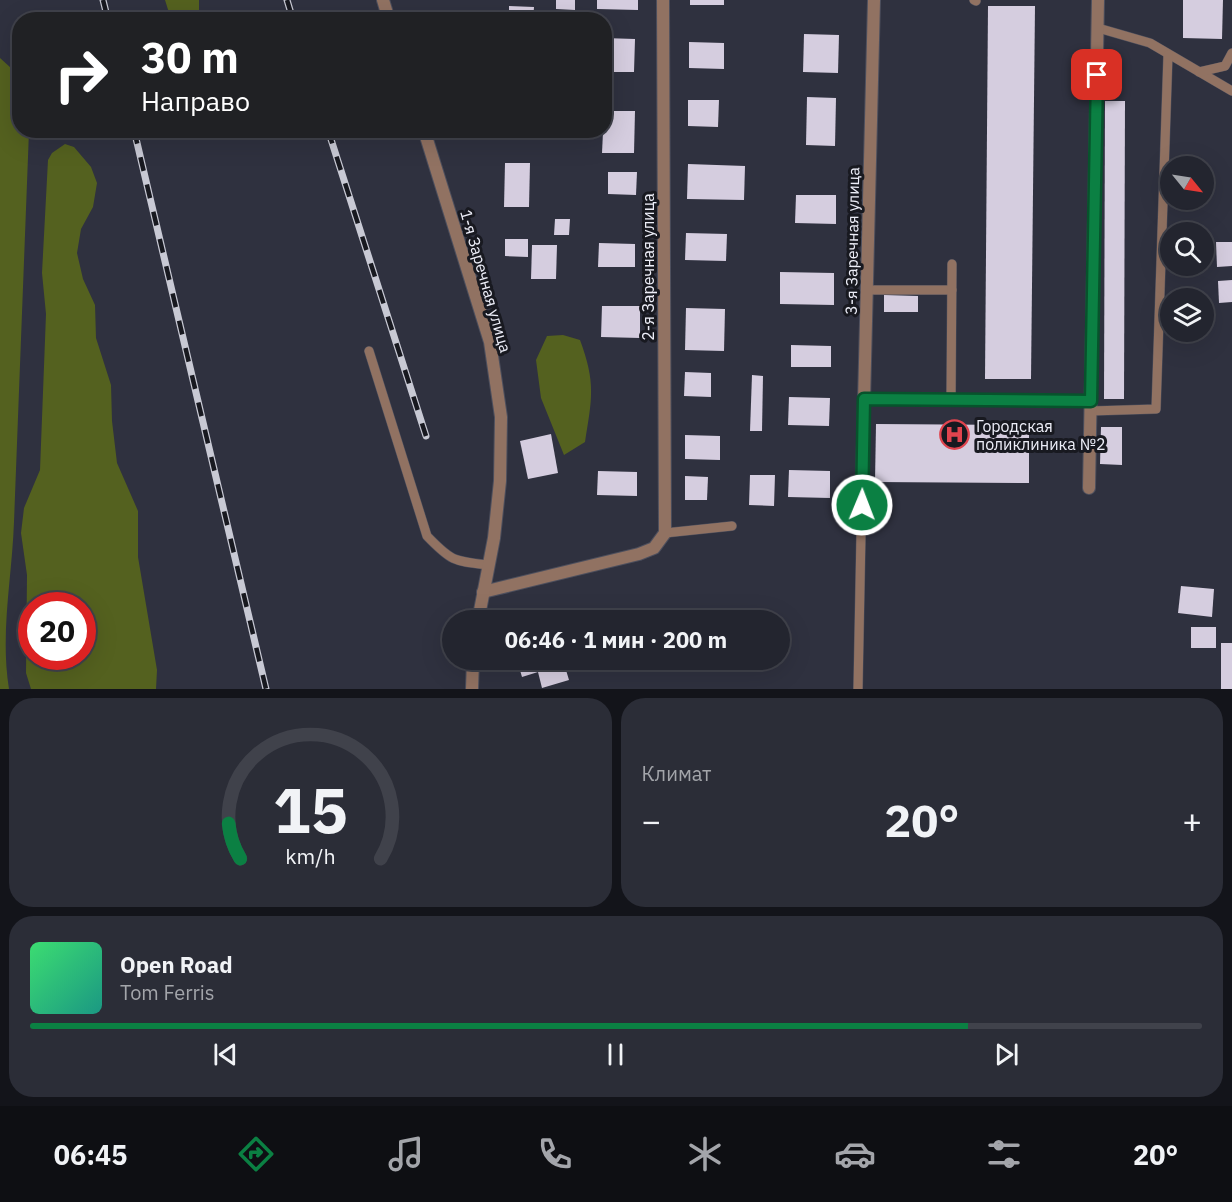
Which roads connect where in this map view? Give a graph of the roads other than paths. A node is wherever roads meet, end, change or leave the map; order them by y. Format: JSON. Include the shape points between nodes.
{"nodes":[{"id":1,"x":663,"y":0,"type":"edge"},
{"id":2,"x":874,"y":0,"type":"edge"},
{"id":3,"x":1098,"y":0,"type":"edge"},
{"id":4,"x":1098,"y":28,"type":"junction"},
{"id":5,"x":1232,"y":53,"type":"edge"},
{"id":6,"x":1168,"y":56,"type":"junction"},
{"id":7,"x":1199,"y":72,"type":"junction"},
{"id":8,"x":1232,"y":90,"type":"edge"},
{"id":9,"x":426,"y":138,"type":"edge"},
{"id":10,"x":952,"y":264,"type":"dead end"},
{"id":11,"x":867,"y":290,"type":"junction"},
{"id":12,"x":952,"y":290,"type":"junction"},
{"id":13,"x":369,"y":351,"type":"dead end"},
{"id":14,"x":864,"y":399,"type":"junction"},
{"id":15,"x":951,"y":400,"type":"junction"},
{"id":16,"x":1091,"y":406,"type":"junction"},
{"id":17,"x":862,"y":482,"type":"joint"},
{"id":18,"x":1089,"y":488,"type":"dead end"},
{"id":19,"x":732,"y":526,"type":"dead end"},
{"id":20,"x":665,"y":533,"type":"junction"},
{"id":21,"x":489,"y":565,"type":"junction"},
{"id":22,"x":483,"y":592,"type":"junction"},
{"id":23,"x":480,"y":610,"type":"edge"},
{"id":24,"x":473,"y":670,"type":"edge"},
{"id":25,"x":472,"y":689,"type":"edge"},
{"id":26,"x":858,"y":689,"type":"edge"}],
"edges":[{"from":1,"to":20,"type":"street","name":"2-я Заречная улица"},
{"from":2,"to":11,"type":"street","name":"3-я Заречная улица"},
{"from":3,"to":4,"type":"street"},
{"from":4,"to":6,"type":"lane","via":[[1150,43]]},
{"from":4,"to":16,"type":"street"},
{"from":5,"to":7,"type":"lane","via":[[1225,66]]},
{"from":6,"to":7,"type":"lane"},
{"from":6,"to":16,"type":"lane","via":[[1156,409]]},
{"from":7,"to":8,"type":"lane"},
{"from":9,"to":21,"type":"street","name":"1-я Заречная улица","via":[[490,342],[501,417],[500,481]]},
{"from":10,"to":12,"type":"lane"},
{"from":11,"to":12,"type":"lane"},
{"from":11,"to":14,"type":"street","name":"3-я Заречная улица"},
{"from":12,"to":15,"type":"lane"},
{"from":13,"to":21,"type":"lane","via":[[427,536],[445,555],[460,562]]},
{"from":14,"to":15,"type":"lane"},
{"from":14,"to":17,"type":"street","name":"3-я Заречная улица"},
{"from":15,"to":16,"type":"lane"},
{"from":16,"to":18,"type":"street"},
{"from":17,"to":26,"type":"lane"},
{"from":19,"to":20,"type":"lane"},
{"from":20,"to":22,"type":"street","via":[[654,548],[639,554]]},
{"from":21,"to":22,"type":"street","name":"1-я Заречная улица"},
{"from":22,"to":23,"type":"street","name":"1-я Заречная улица"},
{"from":24,"to":25,"type":"street"}]}
